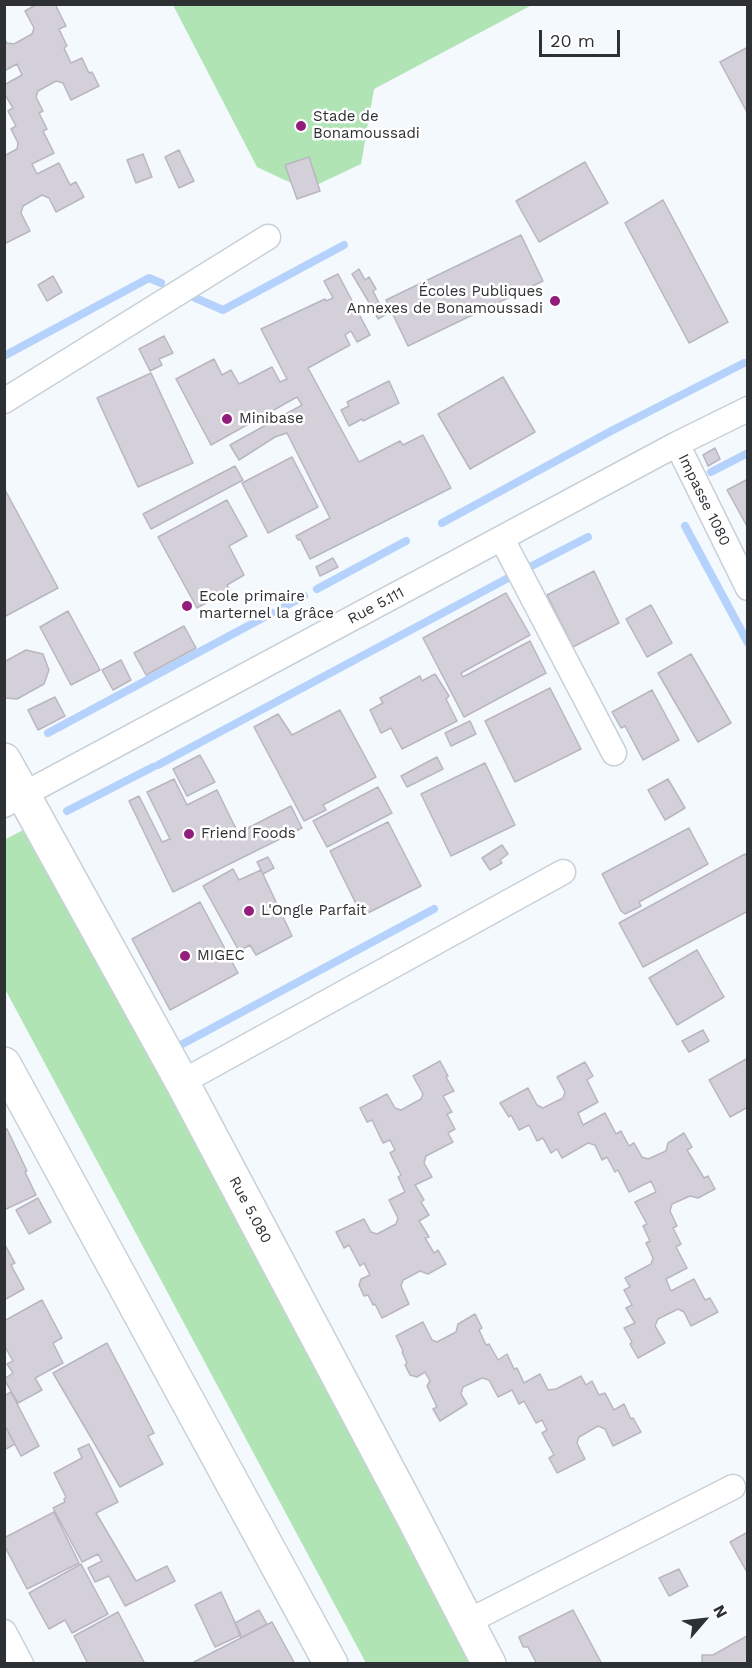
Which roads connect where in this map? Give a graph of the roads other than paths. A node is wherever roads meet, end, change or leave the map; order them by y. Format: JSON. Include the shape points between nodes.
{"nodes":[{"id":1,"x":268,"y":237,"type":"dead end"},
{"id":2,"x":4,"y":401,"type":"edge"},
{"id":3,"x":747,"y":409,"type":"edge"},
{"id":4,"x":677,"y":444,"type":"junction"},
{"id":5,"x":502,"y":539,"type":"junction"},
{"id":6,"x":747,"y":588,"type":"edge"},
{"id":7,"x":614,"y":753,"type":"dead end"},
{"id":8,"x":4,"y":760,"type":"edge"},
{"id":9,"x":13,"y":800,"type":"edge"},
{"id":10,"x":563,"y":872,"type":"dead end"},
{"id":11,"x":4,"y":1064,"type":"edge"},
{"id":12,"x":182,"y":1082,"type":"junction"},
{"id":13,"x":733,"y":1486,"type":"dead end"},
{"id":14,"x":467,"y":1622,"type":"junction"},
{"id":15,"x":4,"y":1632,"type":"edge"},
{"id":16,"x":21,"y":1664,"type":"edge"},
{"id":17,"x":331,"y":1664,"type":"edge"},
{"id":18,"x":489,"y":1664,"type":"edge"}],
"edges":[{"from":1,"to":2,"type":"street"},
{"from":3,"to":4,"type":"street","name":"Rue 5.111"},
{"from":4,"to":5,"type":"street","name":"Rue 5.111"},
{"from":4,"to":6,"type":"street","name":"Impasse 1080"},
{"from":5,"to":7,"type":"street"},
{"from":5,"to":9,"type":"street","name":"Rue 5.111"},
{"from":8,"to":9,"type":"main road","name":"Rue 5.080"},
{"from":9,"to":12,"type":"main road","name":"Rue 5.080"},
{"from":10,"to":12,"type":"street"},
{"from":11,"to":17,"type":"main road"},
{"from":12,"to":14,"type":"main road","name":"Rue 5.080"},
{"from":13,"to":14,"type":"street"},
{"from":14,"to":18,"type":"main road","name":"Rue 5.080"},
{"from":15,"to":16,"type":"street"}]}
